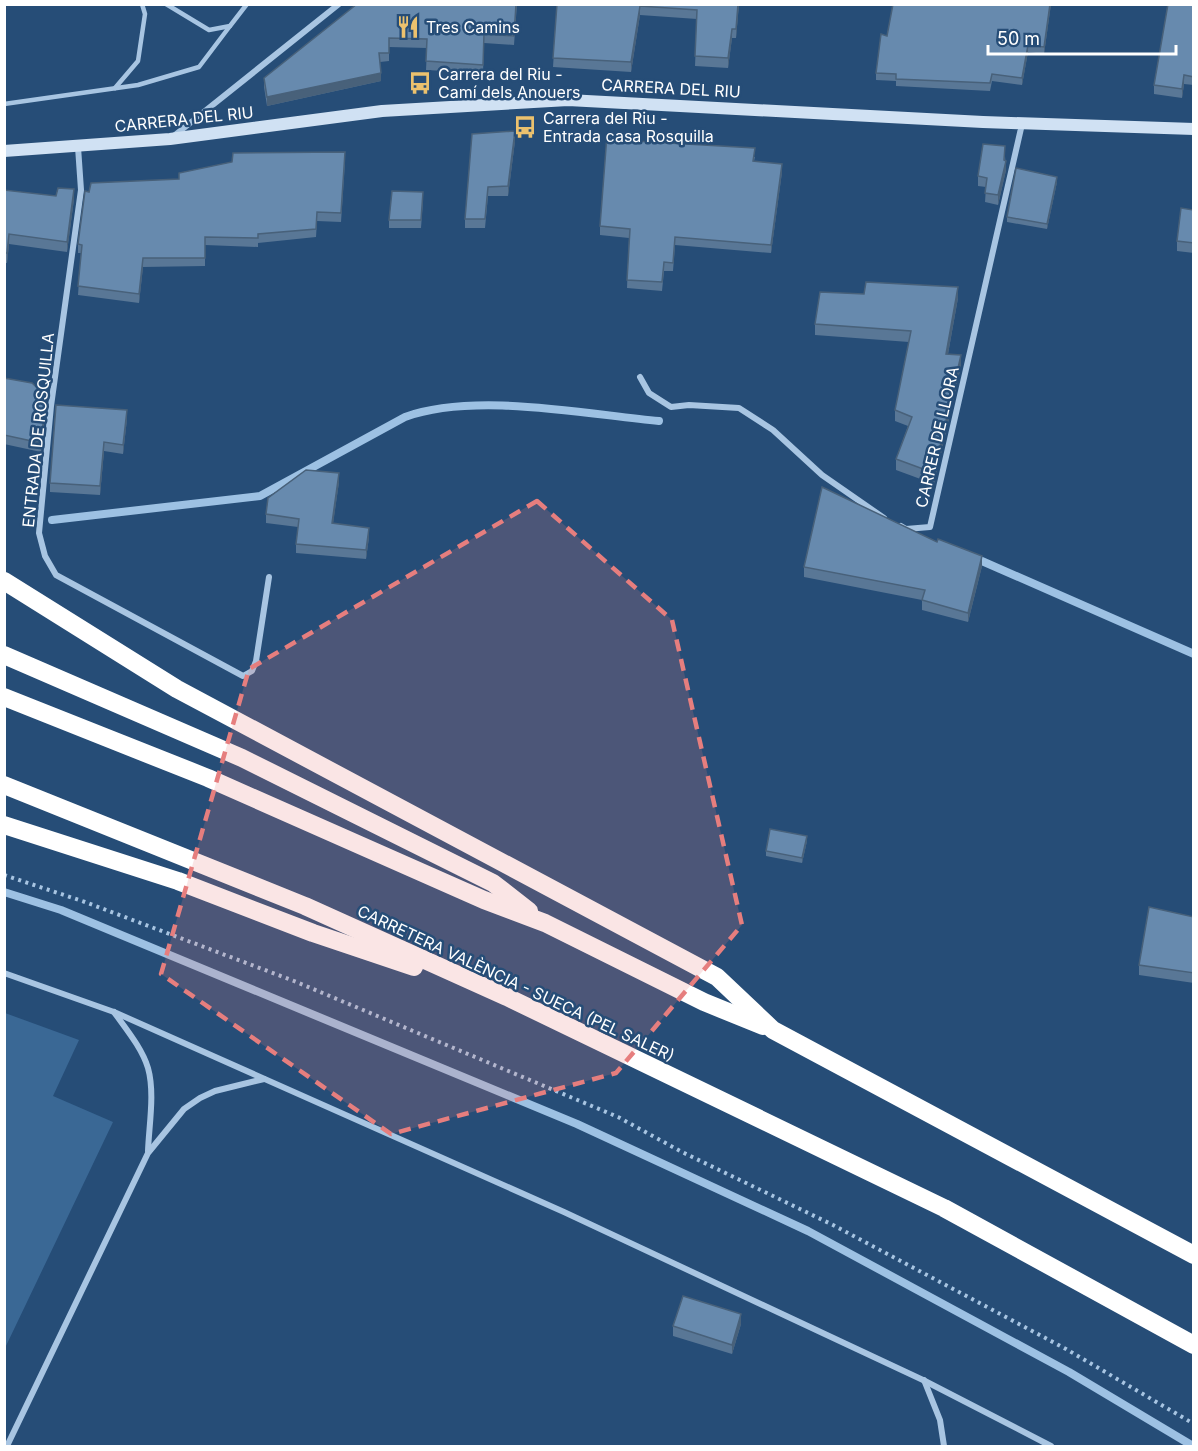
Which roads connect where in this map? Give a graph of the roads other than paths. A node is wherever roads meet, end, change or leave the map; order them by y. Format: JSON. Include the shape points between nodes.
{"nodes":[{"id":1,"x":142,"y":4,"type":"edge"},
{"id":2,"x":166,"y":4,"type":"edge"},
{"id":3,"x":248,"y":4,"type":"edge"},
{"id":4,"x":339,"y":4,"type":"edge"},
{"id":5,"x":231,"y":26,"type":"junction"},
{"id":6,"x":115,"y":88,"type":"junction"},
{"id":7,"x":4,"y":104,"type":"edge"},
{"id":8,"x":1023,"y":123,"type":"junction"},
{"id":9,"x":1194,"y":129,"type":"edge"},
{"id":10,"x":170,"y":139,"type":"junction"},
{"id":11,"x":78,"y":147,"type":"junction"},
{"id":12,"x":4,"y":151,"type":"edge"},
{"id":13,"x":640,"y":377,"type":"dead end"},
{"id":14,"x":269,"y":577,"type":"dead end"},
{"id":15,"x":4,"y":581,"type":"edge"},
{"id":16,"x":4,"y":655,"type":"edge"},
{"id":17,"x":4,"y":697,"type":"edge"},
{"id":18,"x":4,"y":786,"type":"edge"},
{"id":19,"x":4,"y":825,"type":"edge"},
{"id":20,"x":545,"y":923,"type":"junction"},
{"id":21,"x":4,"y":973,"type":"edge"},
{"id":22,"x":507,"y":997,"type":"junction"},
{"id":23,"x":114,"y":1012,"type":"junction"},
{"id":24,"x":773,"y":1030,"type":"junction"},
{"id":25,"x":264,"y":1078,"type":"junction"},
{"id":26,"x":148,"y":1153,"type":"junction"},
{"id":27,"x":1194,"y":1256,"type":"edge"},
{"id":28,"x":1194,"y":1345,"type":"edge"},
{"id":29,"x":923,"y":1380,"type":"junction"},
{"id":30,"x":7,"y":1446,"type":"edge"},
{"id":31,"x":944,"y":1446,"type":"edge"},
{"id":32,"x":1051,"y":1446,"type":"edge"}],
"edges":[{"from":1,"to":6,"type":"lane","via":[[145,14],[138,61]]},
{"from":2,"to":5,"type":"lane","via":[[208,30]]},
{"from":3,"to":5,"type":"lane"},
{"from":4,"to":10,"type":"street"},
{"from":5,"to":6,"type":"lane","via":[[199,67]]},
{"from":6,"to":7,"type":"lane"},
{"from":8,"to":9,"type":"street","name":"CARRERA DEL RIU"},
{"from":8,"to":10,"type":"street","name":"CARRERA DEL RIU","via":[[568,100],[382,111]]},
{"from":8,"to":13,"type":"street","name":"CARRER DE LLORA","via":[[930,526],[906,528],[886,519],[822,475],[773,430],[739,408],[671,407],[649,393]]},
{"from":10,"to":11,"type":"street","name":"CARRERA DEL RIU"},
{"from":11,"to":12,"type":"street","name":"CARRERA DEL RIU"},
{"from":11,"to":14,"type":"street","name":"ENTRADA DE ROSQUILLA","via":[[81,190],[51,406],[39,533],[45,556],[56,575],[243,676],[252,671],[256,661]]},
{"from":15,"to":24,"type":"highway","via":[[177,689],[717,977]]},
{"from":16,"to":20,"type":"highway","via":[[242,758],[493,883]]},
{"from":17,"to":20,"type":"highway","via":[[208,778]]},
{"from":18,"to":22,"type":"highway","name":"CARRETERA VALÈNCIA - SUECA (PEL SALER)","via":[[305,906]]},
{"from":19,"to":22,"type":"highway"},
{"from":20,"to":24,"type":"highway","via":[[704,1002]]},
{"from":21,"to":23,"type":"street"},
{"from":22,"to":28,"type":"highway","name":"CARRETERA VALÈNCIA - SUECA (PEL SALER)","via":[[1001,1237]]},
{"from":23,"to":25,"type":"street"},
{"from":23,"to":26,"type":"street","via":[[148,1068]]},
{"from":24,"to":27,"type":"highway"},
{"from":25,"to":26,"type":"street","via":[[215,1090],[200,1098],[184,1109]]},
{"from":25,"to":29,"type":"street","via":[[564,1212]]},
{"from":26,"to":30,"type":"street"},
{"from":29,"to":31,"type":"street","via":[[940,1420]]},
{"from":29,"to":32,"type":"street"}]}
